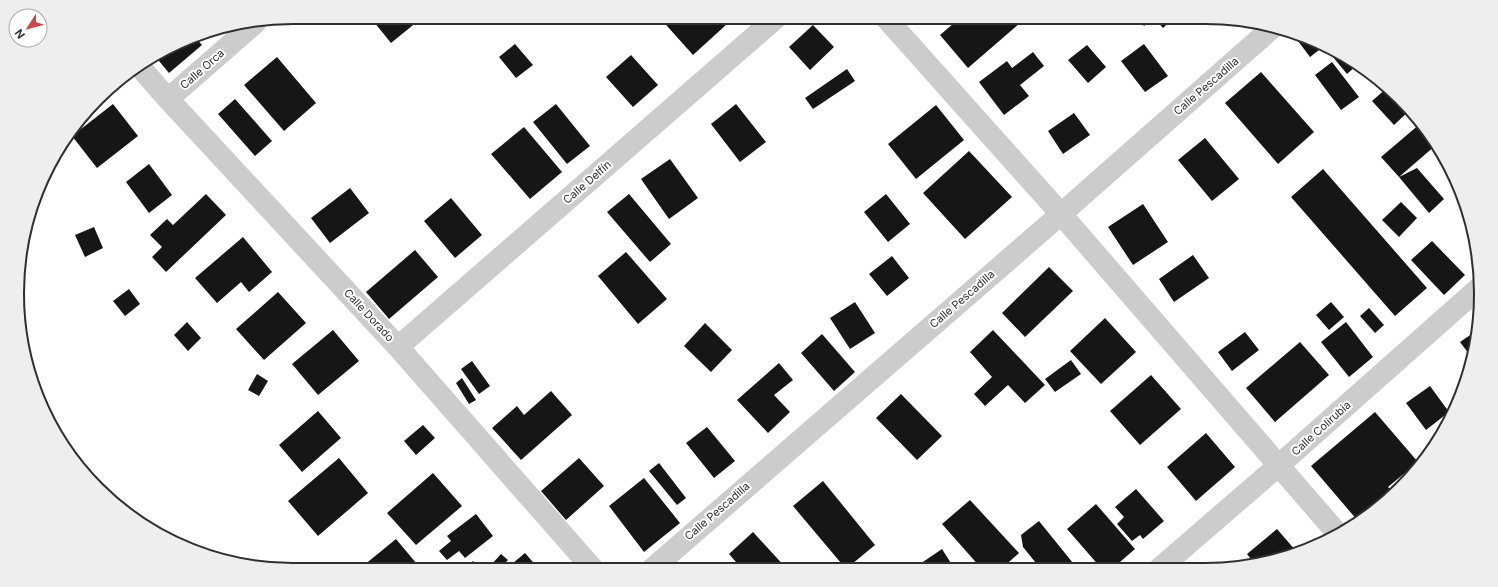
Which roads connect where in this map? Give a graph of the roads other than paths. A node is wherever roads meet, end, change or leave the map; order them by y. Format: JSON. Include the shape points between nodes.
{"nodes":[{"id":1,"x":769,"y":24,"type":"edge"},
{"id":2,"x":891,"y":24,"type":"edge"},
{"id":3,"x":250,"y":27,"type":"edge"},
{"id":4,"x":1268,"y":32,"type":"edge"},
{"id":5,"x":143,"y":70,"type":"edge"},
{"id":6,"x":168,"y":99,"type":"junction"},
{"id":7,"x":1061,"y":214,"type":"junction"},
{"id":8,"x":1474,"y":292,"type":"edge"},
{"id":9,"x":398,"y":347,"type":"junction"},
{"id":10,"x":1278,"y":466,"type":"junction"},
{"id":11,"x":1334,"y":530,"type":"edge"},
{"id":12,"x":588,"y":563,"type":"edge"},
{"id":13,"x":659,"y":563,"type":"edge"},
{"id":14,"x":1166,"y":563,"type":"edge"}],
"edges":[{"from":1,"to":9,"type":"street","name":"Calle Delfín"},
{"from":2,"to":7,"type":"street"},
{"from":3,"to":6,"type":"street","name":"Calle Orca"},
{"from":4,"to":7,"type":"street","name":"Calle Pescadilla"},
{"from":5,"to":6,"type":"street","name":"Calle Dorado"},
{"from":6,"to":9,"type":"street","name":"Calle Dorado"},
{"from":7,"to":10,"type":"street"},
{"from":7,"to":13,"type":"street","name":"Calle Pescadilla"},
{"from":8,"to":10,"type":"street","name":"Calle Colirubia"},
{"from":9,"to":12,"type":"street","name":"Calle Dorado"},
{"from":10,"to":11,"type":"street"},
{"from":10,"to":14,"type":"street","name":"Calle Colirubia"}]}
